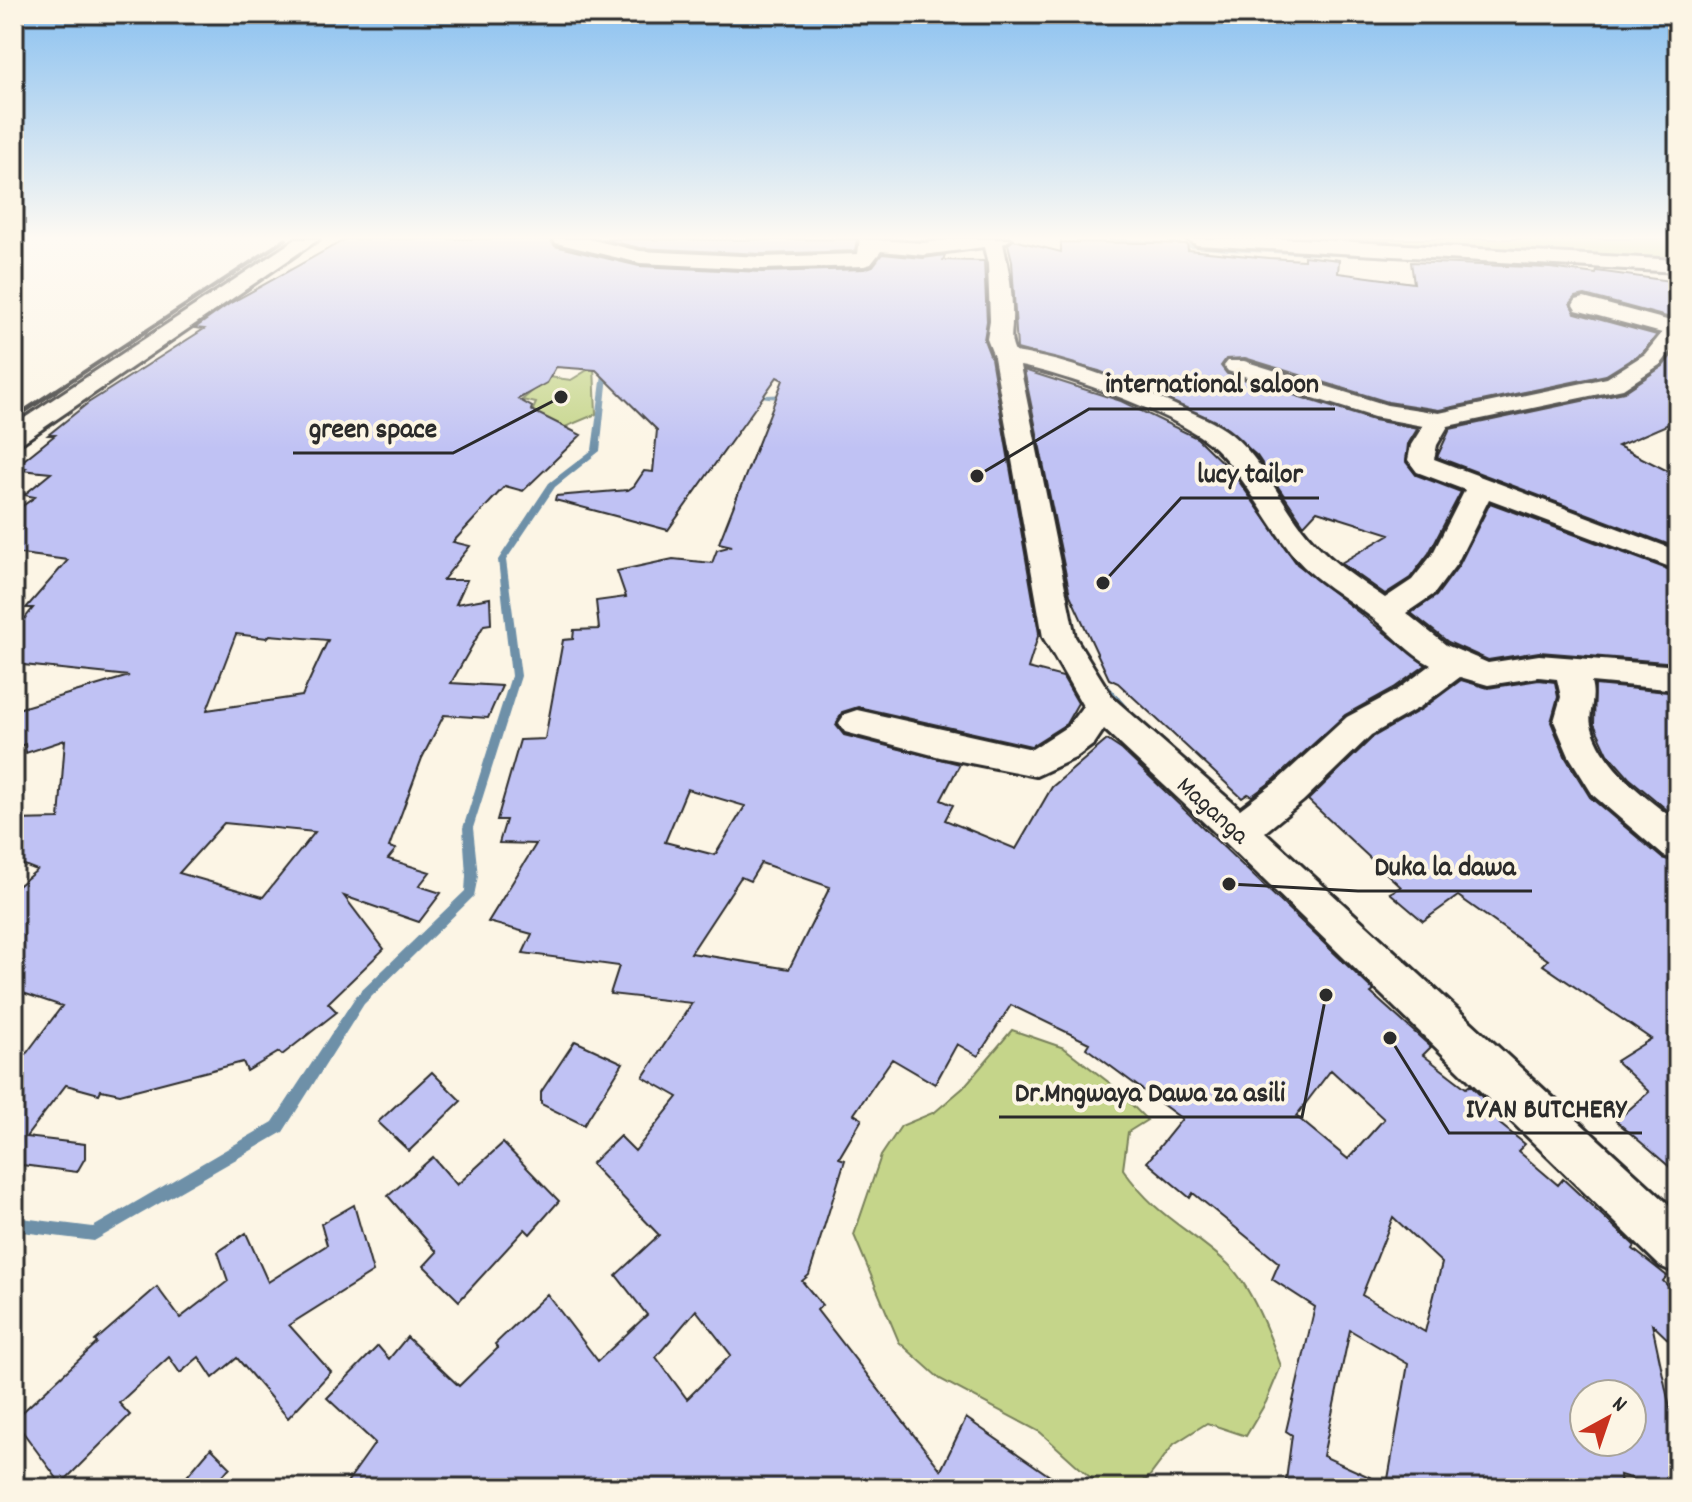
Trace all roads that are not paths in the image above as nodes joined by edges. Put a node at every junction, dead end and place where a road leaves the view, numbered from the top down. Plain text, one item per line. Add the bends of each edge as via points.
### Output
1 (205, 309) edge
2 (1000, 309) edge
3 (1599, 309) edge
4 (1677, 330) edge
5 (1006, 357) junction
6 (1236, 366) dead end
7 (1439, 421) junction
8 (14, 437) edge
9 (1481, 487) junction
10 (1678, 561) edge
11 (1385, 612) junction
12 (1455, 664) junction
13 (1571, 668) junction
14 (1678, 678) edge
15 (1101, 707) junction
16 (857, 723) dead end
17 (1239, 831) junction
18 (1678, 845) edge
19 (1678, 1248) edge

1 - 8 street
2 - 5 street, Maganga via 998,339
3 - 4 street
4 - 7 street via 1653,359 1614,384
5 - 11 street via 1068,370 1120,389 1222,440 1302,547 1344,585
5 - 15 street, Maganga via 1059,637
6 - 7 street via 1383,412
7 - 9 street via 1424,445 1422,463
9 - 10 street
9 - 11 street via 1446,557 1423,587
11 - 12 street
12 - 13 street via 1488,674 1539,666
12 - 17 street via 1359,726
13 - 14 street
13 - 18 street via 1578,697 1572,721 1582,747 1606,785
15 - 16 street via 1081,735 1036,763
15 - 17 street, Maganga
17 - 19 street, Maganga

